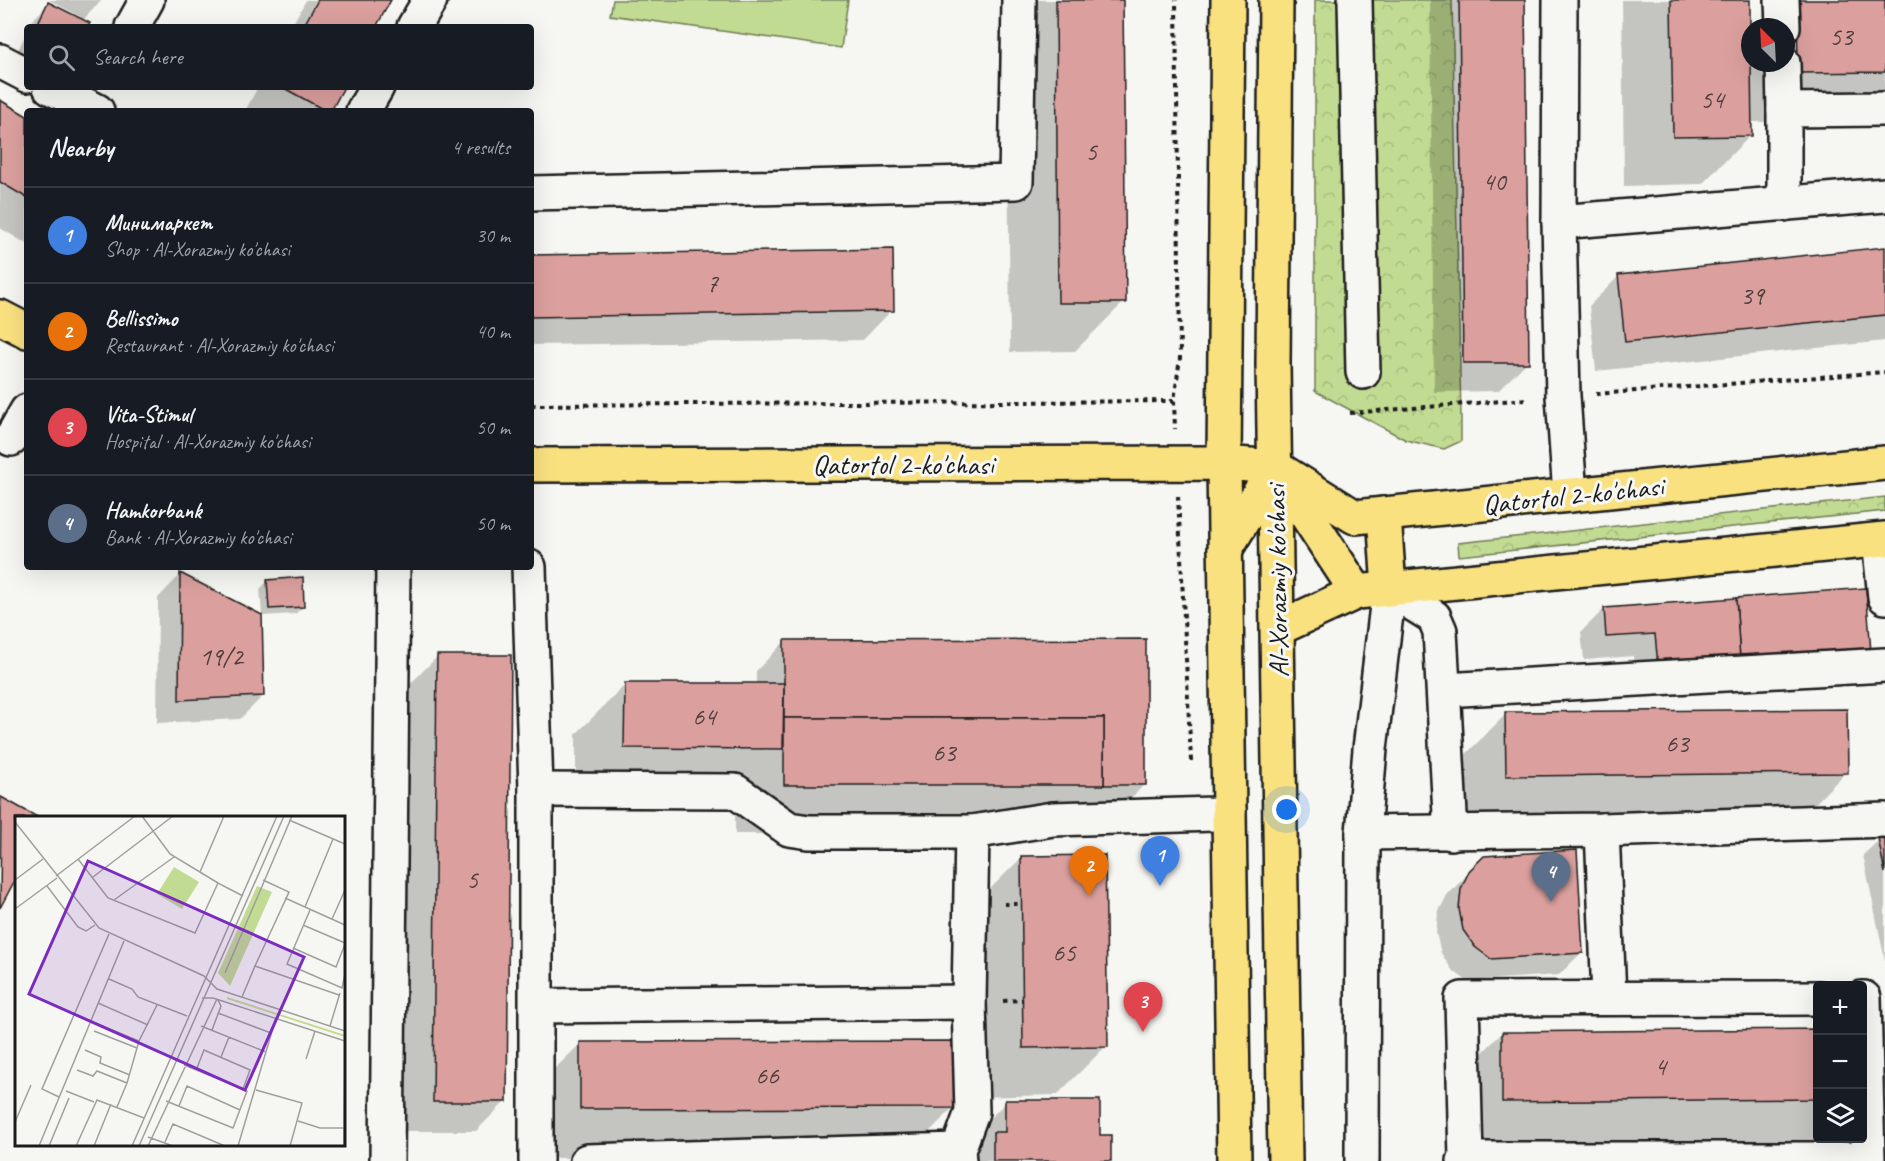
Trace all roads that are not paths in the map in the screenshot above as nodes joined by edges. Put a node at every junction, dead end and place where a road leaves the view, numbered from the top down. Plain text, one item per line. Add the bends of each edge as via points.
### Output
1 (147, 0) edge
2 (430, 0) edge
3 (1019, 0) edge
4 (1228, 0) edge
5 (1276, 0) edge
6 (1355, 0) edge
7 (1560, 0) edge
8 (1782, 0) edge
9 (1783, 18) edge
10 (134, 24) edge
11 (416, 24) edge
12 (0, 61) edge
13 (1783, 72) edge
14 (24, 73) edge
15 (59, 90) edge
16 (375, 90) edge
17 (95, 102) edge
18 (365, 108) edge
19 (1885, 109) edge
20 (1784, 110) junction
21 (534, 193) edge
22 (1885, 195) edge
23 (1784, 204) junction
24 (1559, 222) junction
25 (0, 316) edge
26 (24, 329) edge
27 (1363, 372) dead end
28 (24, 417) edge
29 (13, 440) edge
30 (1224, 463) junction
31 (1885, 463) edge
32 (534, 465) edge
33 (1275, 466) junction
34 (1570, 495) junction
35 (1384, 513) junction
36 (1882, 539) edge
37 (1225, 550) junction
38 (393, 570) edge
39 (529, 570) edge
40 (1389, 589) junction
41 (1357, 592) junction
42 (1885, 597) edge
43 (1279, 628) junction
44 (1885, 665) edge
45 (1444, 690) junction
46 (536, 790) junction
47 (1229, 811) junction
48 (1885, 820) edge
49 (1602, 830) junction
50 (972, 832) junction
51 (1363, 833) junction
52 (1451, 833) junction
53 (1609, 997) junction
54 (1813, 998) edge
55 (969, 1002) junction
56 (537, 1006) junction
57 (1867, 1035) edge
58 (958, 1156) edge
59 (1465, 1160) edge
60 (1876, 1160) edge
61 (387, 1161) edge
62 (536, 1161) edge
63 (587, 1161) edge
64 (1234, 1161) edge
65 (1285, 1161) edge
66 (1362, 1161) edge

1 - 10 street
2 - 11 street
3 - 21 street via 1016,182
4 - 30 main road, Al-Xorazmiy ko'chasi
5 - 33 main road, Al-Xorazmiy ko'chasi
6 - 27 street
7 - 24 street
8 - 9 street
12 - 14 street
13 - 20 street
15 - 17 street
16 - 18 street
19 - 20 street
20 - 23 street
22 - 23 street
23 - 24 street
24 - 34 street via 1563,396
25 - 26 main road
28 - 29 street
30 - 32 main road, Qatortol 2-ko'chasi
30 - 33 main road, Qatortol 2-ko'chasi
30 - 37 main road, Al-Xorazmiy ko'chasi
31 - 34 main road, Qatortol 2-ko'chasi
33 - 35 main road, Qatortol 2-ko'chasi via 1355,517
33 - 37 main road
33 - 41 main road
33 - 43 main road, Al-Xorazmiy ko'chasi
34 - 35 main road, Qatortol 2-ko'chasi
35 - 40 main road
36 - 40 main road
36 - 42 street
37 - 47 main road, Al-Xorazmiy ko'chasi
38 - 61 street
39 - 46 street
40 - 41 main road
40 - 45 street via 1434,617 1440,631
40 - 51 street
41 - 43 main road
43 - 65 main road, Al-Xorazmiy ko'chasi
44 - 45 street
45 - 52 street
46 - 50 street via 735,791 789,829
46 - 56 street
47 - 50 street via 1053,819
47 - 64 main road, Al-Xorazmiy ko'chasi
48 - 49 street
49 - 52 street
49 - 53 street
50 - 55 street
51 - 52 street
51 - 66 street
53 - 54 street
53 - 59 street via 1462,999
55 - 56 street
55 - 58 street via 972,1112
56 - 62 street
57 - 60 street
58 - 63 street
59 - 60 street

